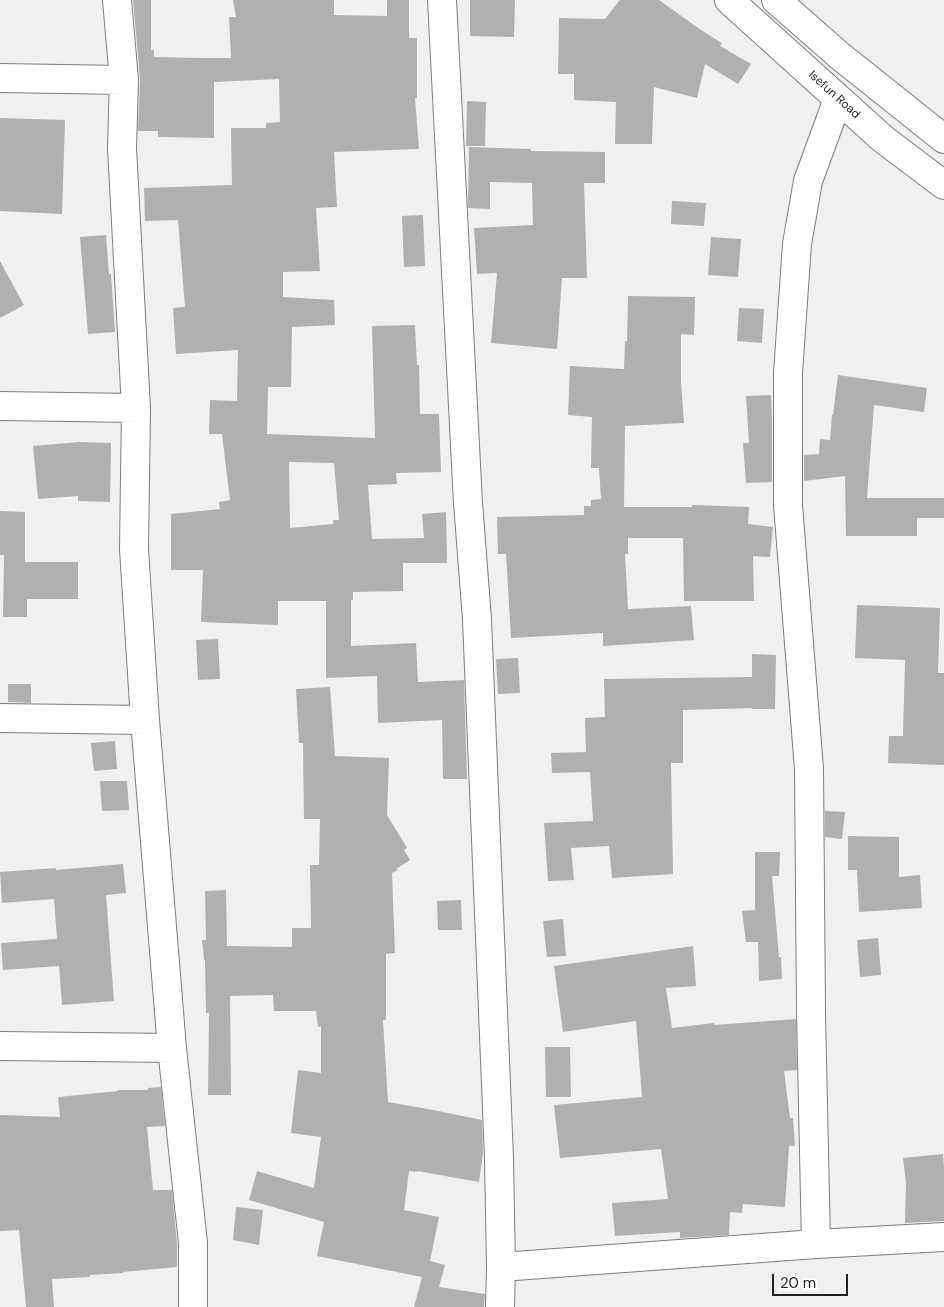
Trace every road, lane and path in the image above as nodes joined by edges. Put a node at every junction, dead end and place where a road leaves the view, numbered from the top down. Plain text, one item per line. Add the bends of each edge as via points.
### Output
1 (117, 0) edge
2 (442, 0) edge
3 (729, 0) edge
4 (776, 0) edge
5 (0, 78) edge
6 (124, 80) junction
7 (838, 99) junction
8 (944, 139) edge
9 (944, 184) edge
10 (0, 406) edge
11 (136, 408) junction
12 (0, 718) edge
13 (145, 720) junction
14 (0, 1046) edge
15 (172, 1048) junction
16 (944, 1237) edge
17 (816, 1244) junction
18 (501, 1267) junction
19 (193, 1307) edge
20 (500, 1307) edge

1 - 6 street
2 - 18 street via 477,619
3 - 7 street, Isefun Road
4 - 8 street
5 - 6 street
6 - 11 street via 122,148
7 - 9 street, Isefun Road via 883,139
7 - 17 street via 806,190 797,244 788,373 788,505 809,769
10 - 11 street
11 - 13 street via 134,549
12 - 13 street
13 - 15 street
14 - 15 street
15 - 19 street via 193,1243
16 - 17 street
17 - 18 street
18 - 20 street

